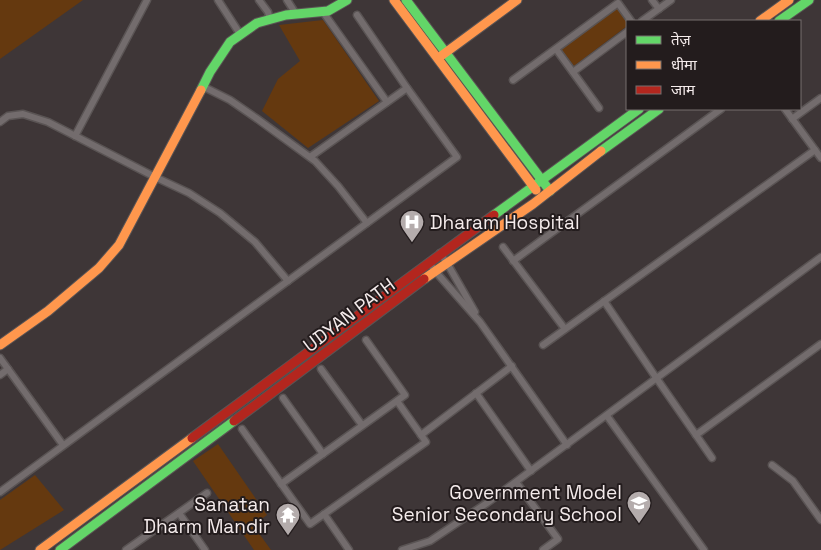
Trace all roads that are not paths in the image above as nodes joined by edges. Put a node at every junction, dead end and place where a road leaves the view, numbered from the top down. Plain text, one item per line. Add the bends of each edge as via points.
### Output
1 (147, 0) edge
2 (218, 0) edge
3 (259, 0) edge
4 (287, 0) edge
5 (345, 0) edge
6 (394, 0) edge
7 (406, 0) edge
8 (517, 0) edge
9 (652, 0) edge
10 (671, 0) edge
11 (789, 0) edge
12 (809, 0) edge
13 (659, 9) junction
14 (323, 12) junction
15 (296, 14) junction
16 (357, 15) dead end
17 (270, 20) junction
18 (630, 20) edge
19 (643, 20) edge
20 (761, 20) edge
21 (780, 20) edge
22 (626, 33) edge
23 (240, 34) junction
24 (556, 49) junction
25 (441, 55) junction
26 (573, 72) junction
27 (513, 80) dead end
28 (202, 86) junction
29 (407, 88) junction
30 (821, 98) edge
31 (387, 102) junction
32 (598, 108) dead end
33 (639, 110) edge
34 (658, 110) edge
35 (720, 110) edge
36 (786, 110) edge
37 (792, 119) junction
38 (0, 122) edge
39 (76, 136) junction
40 (815, 150) junction
41 (310, 157) junction
42 (821, 158) edge
43 (528, 162) junction
44 (519, 167) junction
45 (552, 172) junction
46 (155, 177) junction
47 (541, 180) junction
48 (533, 186) junction
49 (550, 191) junction
50 (520, 195) junction
51 (541, 197) junction
52 (367, 223) junction
53 (503, 247) dead end
54 (440, 253) junction
55 (821, 257) edge
56 (514, 261) junction
57 (428, 262) junction
58 (447, 262) junction
59 (435, 272) junction
60 (288, 281) junction
61 (604, 302) junction
62 (480, 322) junction
63 (564, 329) junction
64 (366, 340) dead end
65 (821, 344) edge
66 (0, 345) edge
67 (542, 345) dead end
68 (0, 358) edge
69 (512, 366) junction
70 (8, 369) junction
71 (321, 369) dead end
72 (0, 374) edge
73 (656, 379) junction
74 (476, 393) junction
75 (283, 398) dead end
76 (396, 401) junction
77 (607, 416) junction
78 (362, 425) junction
79 (242, 429) dead end
80 (421, 435) junction
81 (696, 435) junction
82 (568, 444) junction
83 (63, 446) junction
84 (323, 454) junction
85 (712, 458) dead end
86 (772, 465) dead end
87 (530, 471) junction
88 (516, 482) junction
89 (281, 484) junction
90 (0, 492) edge
91 (207, 493) dead end
92 (818, 510) edge
93 (179, 513) junction
94 (324, 514) junction
95 (821, 520) edge
96 (202, 549) edge
97 (407, 549) edge
98 (40, 550) edge
99 (60, 550) edge
100 (126, 550) edge
101 (349, 550) edge
102 (543, 550) edge
103 (704, 550) edge

1 - 39 street
2 - 23 street
3 - 17 street
4 - 15 street
5 - 14 main road
6 - 25 main road
7 - 25 main road
8 - 25 main road
9 - 13 street
10 - 13 street
11 - 20 main road
12 - 21 main road
13 - 19 street
14 - 15 main road
14 - 31 street
15 - 17 main road
16 - 29 street
17 - 23 main road
18 - 24 street via 618,3
22 - 26 street
23 - 28 main road via 230,42
24 - 26 street
24 - 27 street
25 - 43 main road
25 - 44 main road
26 - 32 street
28 - 41 street via 250,113
28 - 46 main road
29 - 31 street
29 - 52 street via 457,157
30 - 37 street
31 - 41 street
33 - 45 main road, UDYAN PATH
34 - 49 main road, UDYAN PATH
35 - 56 street
36 - 37 street
37 - 40 street
38 - 39 street via 8,116 23,114
39 - 46 street
40 - 42 street
40 - 61 street
41 - 52 street
43 - 45 main road via 538,170
43 - 47 main road
44 - 48 main road
44 - 50 main road via 522,174
45 - 47 main road, UDYAN PATH
46 - 60 street via 220,213 255,242
46 - 66 main road via 120,245 99,268 48,311
47 - 48 main road, UDYAN PATH
47 - 49 main road
48 - 50 main road, UDYAN PATH
48 - 51 main road
49 - 51 main road, UDYAN PATH
50 - 54 main road, UDYAN PATH
51 - 58 main road, UDYAN PATH
52 - 60 street
53 - 56 street
54 - 57 main road, UDYAN PATH
54 - 58 street
55 - 73 street
56 - 63 street
57 - 59 street
57 - 98 main road, UDYAN PATH
58 - 59 main road, UDYAN PATH
58 - 62 street
59 - 62 street
59 - 99 main road, UDYAN PATH
60 - 83 street
61 - 63 street
61 - 73 street
62 - 69 street
63 - 67 street
64 - 76 street via 404,395
65 - 81 street
68 - 70 street
69 - 74 street
69 - 82 street
70 - 72 street
70 - 83 street
71 - 78 street
73 - 77 street
73 - 81 street
74 - 80 street
74 - 87 street
75 - 84 street
76 - 78 street
76 - 80 street
77 - 82 street
77 - 103 street
78 - 84 street
79 - 89 street
80 - 94 street via 426,442
81 - 85 street
82 - 87 street
83 - 90 street
84 - 89 street
86 - 92 street via 793,481
87 - 88 street
88 - 97 street via 430,541
88 - 102 street via 558,539
89 - 94 street via 310,524
91 - 93 street
92 - 95 street
93 - 96 street
93 - 100 street
94 - 101 street

